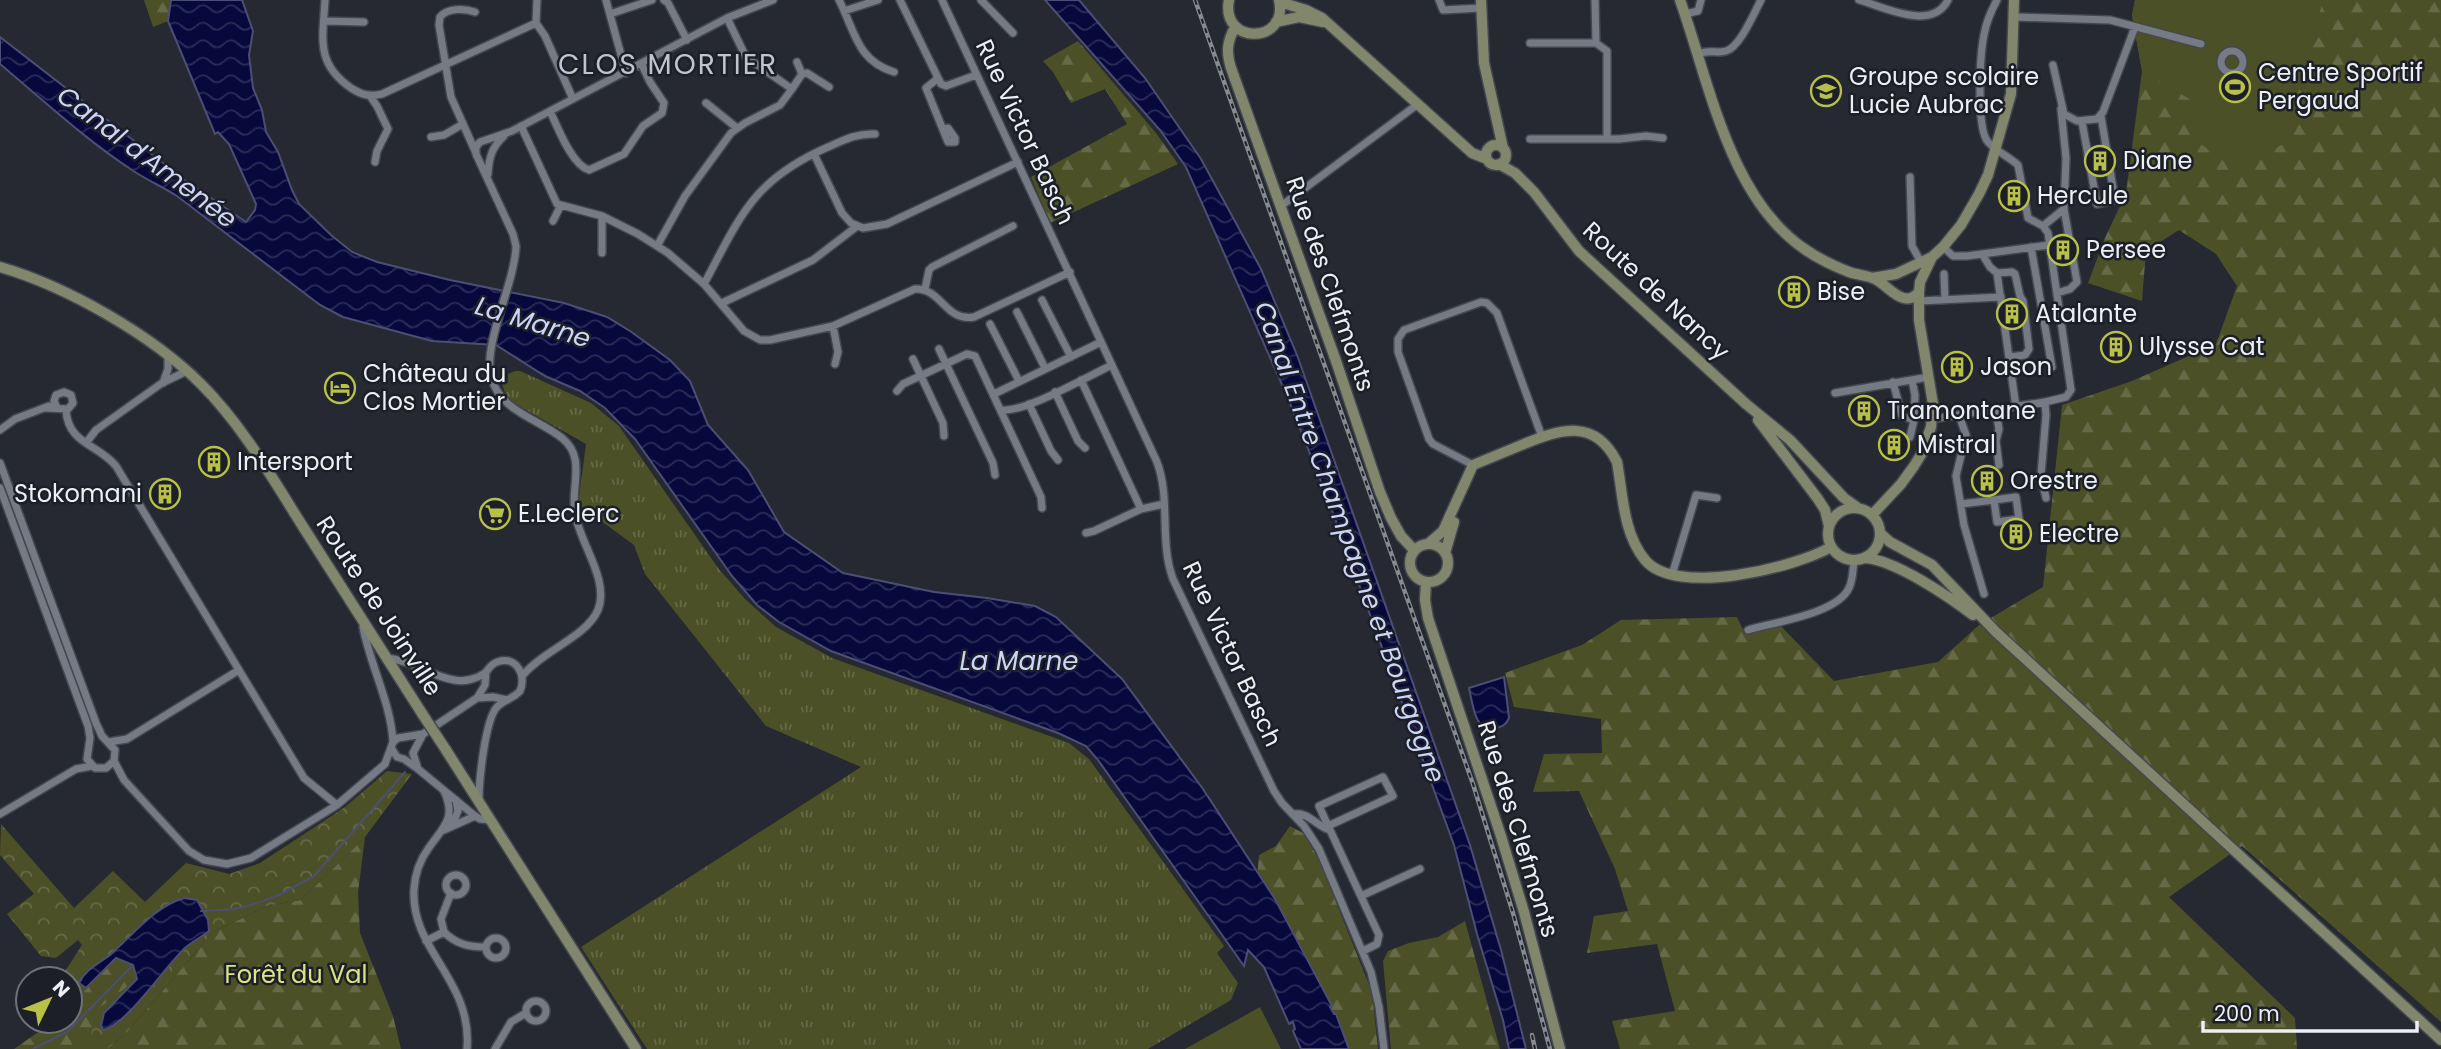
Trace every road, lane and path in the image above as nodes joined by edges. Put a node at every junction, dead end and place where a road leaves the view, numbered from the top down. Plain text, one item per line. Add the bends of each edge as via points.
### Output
1 (325, 0) edge
2 (537, 0) edge
3 (606, 0) edge
4 (652, 0) edge
5 (664, 0) edge
6 (773, 0) edge
7 (839, 0) edge
8 (878, 0) edge
9 (900, 0) edge
10 (942, 0) edge
11 (981, 0) edge
12 (1229, 0) edge
13 (1440, 0) edge
14 (1595, 0) edge
15 (1680, 0) edge
16 (1702, 0) edge
17 (1761, 0) edge
18 (1948, 0) edge
19 (1997, 0) edge
20 (2014, 0) edge
21 (1279, 1) edge
22 (1864, 1) edge
23 (1481, 4) edge
24 (844, 11) junction
25 (475, 12) dead end
26 (610, 14) junction
27 (1685, 14) junction
28 (2014, 17) junction
29 (727, 18) junction
30 (324, 21) junction
31 (364, 22) dead end
32 (1276, 22) junction
33 (536, 23) junction
34 (1329, 24) junction
35 (1235, 27) junction
36 (2135, 27) junction
37 (1013, 33) dead end
38 (687, 40) junction
39 (1530, 43) dead end
40 (1596, 43) junction
41 (2202, 44) dead end
42 (1698, 54) junction
43 (796, 62) dead end
44 (445, 65) junction
45 (642, 65) junction
46 (2053, 65) dead end
47 (894, 72) dead end
48 (626, 73) junction
49 (803, 74) junction
50 (976, 75) junction
51 (937, 79) junction
52 (829, 88) dead end
53 (792, 89) junction
54 (370, 96) junction
55 (573, 100) junction
56 (706, 103) dead end
57 (1418, 104) junction
58 (2061, 109) junction
59 (550, 111) junction
60 (2101, 116) junction
61 (2082, 122) junction
62 (463, 124) junction
63 (521, 126) junction
64 (737, 128) junction
65 (943, 130) dead end
66 (508, 133) junction
67 (874, 134) dead end
68 (431, 137) dead end
69 (1663, 138) dead end
70 (1530, 139) dead end
71 (1607, 139) junction
72 (483, 142) junction
73 (1996, 147) junction
74 (493, 148) junction
75 (814, 153) junction
76 (1496, 154) junction
77 (478, 155) junction
78 (489, 157) junction
79 (375, 162) dead end
80 (1018, 162) junction
81 (1910, 177) dead end
82 (488, 178) junction
83 (561, 206) junction
84 (1280, 206) junction
85 (2064, 209) junction
86 (602, 216) junction
87 (553, 222) dead end
88 (1013, 226) dead end
89 (2043, 226) junction
90 (856, 227) junction
91 (2049, 245) junction
92 (657, 246) junction
93 (1943, 247) junction
94 (2031, 247) junction
95 (602, 253) dead end
96 (1982, 254) junction
97 (1931, 257) junction
98 (1920, 262) junction
99 (2, 267) edge
100 (1070, 272) junction
101 (1900, 272) junction
102 (1997, 273) junction
103 (1944, 274) dead end
104 (1872, 278) junction
105 (704, 284) junction
106 (925, 289) junction
107 (1919, 292) junction
108 (2057, 293) junction
109 (1896, 294) junction
110 (2001, 297) junction
111 (1042, 300) dead end
112 (1945, 300) junction
113 (722, 303) junction
114 (1017, 312) dead end
115 (1919, 320) junction
116 (990, 324) dead end
117 (833, 326) junction
118 (1101, 342) junction
119 (939, 349) dead end
120 (168, 356) junction
121 (1071, 357) junction
122 (2010, 358) junction
123 (913, 359) dead end
124 (835, 364) dead end
125 (947, 364) junction
126 (1112, 365) junction
127 (2052, 367) dead end
128 (1045, 368) junction
129 (187, 371) junction
130 (921, 376) junction
131 (1929, 377) junction
132 (1081, 380) junction
133 (1912, 380) junction
134 (1019, 381) junction
135 (1894, 382) junction
136 (162, 383) junction
137 (897, 391) dead end
138 (1055, 392) junction
139 (1835, 393) dead end
140 (994, 394) junction
141 (2045, 402) junction
142 (1030, 404) junction
143 (1745, 404) junction
144 (2016, 407) junction
145 (1001, 410) junction
146 (1996, 410) junction
147 (1959, 415) junction
148 (15, 419) junction
149 (1932, 419) junction
150 (1914, 420) junction
151 (0, 421) edge
152 (0, 430) edge
153 (944, 436) dead end
154 (1542, 437) junction
155 (1910, 437) dead end
156 (86, 443) junction
157 (1085, 448) dead end
158 (1058, 460) dead end
159 (0, 463) edge
160 (1473, 465) junction
161 (1999, 465) dead end
162 (995, 475) dead end
163 (0, 488) edge
164 (1462, 493) junction
165 (1717, 498) dead end
166 (2046, 498) dead end
167 (1994, 500) junction
168 (1164, 504) junction
169 (1961, 504) junction
170 (1042, 508) dead end
171 (1858, 508) junction
172 (1141, 509) junction
173 (1872, 515) junction
174 (1829, 526) junction
175 (1086, 533) dead end
176 (1880, 533) junction
177 (1429, 544) junction
178 (1831, 547) junction
179 (1414, 550) junction
180 (1445, 553) junction
181 (1859, 559) junction
182 (1672, 575) junction
183 (1426, 582) junction
184 (1984, 594) dead end
185 (362, 619) junction
186 (1748, 630) dead end
187 (1996, 632) junction
188 (387, 658) junction
189 (534, 662) junction
190 (516, 665) junction
191 (239, 670) junction
192 (486, 672) junction
193 (523, 676) junction
194 (485, 685) junction
195 (493, 697) junction
196 (477, 698) junction
197 (508, 700) junction
198 (423, 734) junction
199 (407, 738) junction
200 (127, 739) junction
201 (107, 741) junction
202 (90, 745) junction
203 (392, 745) junction
204 (413, 750) junction
205 (86, 755) junction
206 (115, 757) junction
207 (402, 759) junction
208 (385, 764) junction
209 (92, 766) junction
210 (106, 768) junction
211 (76, 769) junction
212 (418, 769) junction
213 (124, 780) junction
214 (444, 792) junction
215 (456, 799) junction
216 (480, 803) junction
217 (337, 805) junction
218 (0, 814) edge
219 (1294, 814) junction
220 (475, 816) junction
221 (490, 820) junction
222 (452, 826) junction
223 (1329, 828) junction
224 (444, 830) junction
225 (1420, 869) dead end
226 (451, 893) dead end
227 (1361, 896) junction
228 (444, 932) junction
229 (426, 941) junction
230 (486, 947) dead end
231 (1363, 951) junction
232 (526, 1013) dead end
233 (2441, 1040) edge
234 (467, 1049) edge
235 (495, 1049) edge
236 (636, 1049) edge
237 (1384, 1049) edge
238 (1560, 1049) edge

1 - 30 street
2 - 33 street
3 - 26 street
4 - 26 street
5 - 38 street
6 - 29 street
7 - 24 street
8 - 24 street
9 - 51 street
10 - 50 street, Rue Victor Basch
11 - 37 street
12 - 35 main road via 1228,16
13 - 23 street via 1443,10
14 - 40 street
15 - 27 main road
16 - 27 street via 1698,11
17 - 42 street via 1740,39 1727,51
18 - 22 street via 1941,10 1921,17
19 - 73 street via 1983,36 1980,75 1983,131
20 - 28 main road
21 - 32 main road
21 - 34 main road, Route de Nancy via 1307,10
23 - 76 main road via 1484,63 1499,125
24 - 47 street via 860,50 881,68
25 - 44 street via 465,9 440,17
26 - 48 street
27 - 42 main road
28 - 36 street via 2110,20
28 - 73 main road via 2011,94
29 - 38 street
29 - 53 street via 746,57
30 - 31 street
30 - 54 street via 323,50 328,65 345,83
32 - 34 main road via 1299,18
32 - 35 main road via 1260,34
33 - 44 street
33 - 55 street
34 - 57 main road, Route de Nancy
35 - 84 main road, Rue des Clefmonts via 1227,55
36 - 41 street
36 - 60 street
38 - 45 street
39 - 40 street
40 - 71 street via 1607,51
42 - 104 main road via 1732,150 1766,212 1814,255
43 - 49 street
44 - 54 street
44 - 62 street via 451,97
45 - 48 street
45 - 59 street via 664,103 662,113 643,126 624,154 589,170 581,168
46 - 58 street
48 - 55 street
49 - 52 street
49 - 53 street
50 - 51 street via 946,86
50 - 80 street, Rue Victor Basch
51 - 65 street via 926,88
53 - 64 street via 780,106
54 - 79 street via 388,129
55 - 59 street
56 - 64 street
57 - 76 main road, Route de Nancy via 1465,147
57 - 84 street
58 - 61 street via 2070,119
58 - 85 street via 2066,158
59 - 63 street
60 - 61 street
60 - 61 street via 2115,200 2097,204
62 - 68 street
62 - 72 street
62 - 77 street
63 - 66 street
63 - 83 street via 554,201
64 - 92 street via 690,189
66 - 72 street
66 - 74 street
67 - 75 street via 860,133
69 - 71 street
70 - 71 street
72 - 74 street
72 - 77 street via 476,147
73 - 89 street via 2018,165 2028,218
73 - 93 main road via 1979,194
74 - 78 street
75 - 90 street via 842,213
75 - 105 street via 759,192
76 - 143 main road, Route de Nancy via 1534,192 1578,251
77 - 78 street
77 - 82 street
78 - 82 street
80 - 90 street via 887,224
80 - 100 street, Rue Victor Basch
81 - 98 street via 1912,246
82 - 189 street via 516,252 490,372 494,386 511,406 561,437 572,450 577,469 575,513 600,590 598,609 588,625
83 - 86 street
83 - 87 street
84 - 179 main road, Rue des Clefmonts via 1380,492 1391,519
85 - 89 street
85 - 108 street via 2077,282
86 - 92 street
86 - 95 street
88 - 106 street via 932,267
89 - 91 street
90 - 113 street via 813,260
91 - 94 street
91 - 108 street
92 - 105 street
93 - 96 street via 1954,256
93 - 97 main road
94 - 96 street
94 - 127 street
96 - 102 street
97 - 98 main road
97 - 107 main road
98 - 101 main road
99 - 120 main road, Route de Joinville via 90,306
100 - 106 street via 968,318 953,314
100 - 118 street, Rue Victor Basch
101 - 104 main road
101 - 107 main road via 1913,272
101 - 109 main road via 1893,279
102 - 110 street
102 - 122 street via 2015,274 2023,301 2029,349 2025,355
103 - 112 street
104 - 109 main road
105 - 113 street
106 - 117 street via 909,290
107 - 109 main road via 1911,299
107 - 112 street
107 - 115 main road
108 - 141 street via 2071,390 2066,397
109 - 115 main road
110 - 112 street
110 - 122 street
111 - 121 street
113 - 117 street via 744,331 760,340
114 - 128 street
115 - 131 main road
116 - 134 street
117 - 124 street via 839,354
118 - 121 street
118 - 126 street, Rue Victor Basch
119 - 125 street
120 - 129 main road, Route de Joinville
120 - 136 street via 169,369
121 - 128 street
122 - 144 street
123 - 130 street
125 - 130 street
125 - 140 street via 975,356
125 - 162 street
126 - 132 street
126 - 168 street, Rue Victor Basch via 1157,462
128 - 134 street
129 - 136 street
129 - 185 main road, Route de Joinville via 250,444
130 - 137 street
130 - 153 street via 943,423
131 - 133 street
131 - 149 main road
132 - 138 street
132 - 172 street
133 - 135 street
133 - 150 street
134 - 140 street
135 - 139 street
135 - 150 street via 1902,416
136 - 156 street via 96,429
138 - 142 street
138 - 157 street
140 - 145 street
141 - 144 street
141 - 166 street via 2041,475
142 - 145 street
142 - 158 street
143 - 171 main road, Route de Nancy via 1790,440
143 - 174 main road, Route de Nancy via 1818,499
144 - 146 street
145 - 170 street
146 - 147 street
146 - 161 street
147 - 149 street
147 - 169 street via 1966,435 1956,476
148 - 151 street
148 - 152 street
148 - 156 street via 59,407 72,432
149 - 173 main road via 1914,466
150 - 155 street
154 - 160 main road
154 - 160 street via 1497,313 1488,303 1404,330 1398,352 1429,439
154 - 182 main road via 1581,430 1606,445 1618,462 1626,520 1635,546 1647,563
156 - 191 street via 116,466
159 - 201 street via 99,731
160 - 164 main road
163 - 202 street via 88,726
164 - 177 main road via 1443,531
164 - 180 main road
165 - 182 street via 1696,495
167 - 167 street via 1997,522 2019,519 2016,497
167 - 169 street
168 - 172 street
168 - 219 street, Rue Victor Basch via 1173,579 1274,791
169 - 184 street
171 - 173 main road
171 - 174 main road via 1840,511
172 - 175 street
173 - 176 main road
174 - 178 main road
176 - 181 main road via 1876,548
176 - 187 main road via 1932,565
177 - 179 main road
177 - 180 main road
178 - 181 main road via 1840,557
178 - 182 main road via 1792,564 1760,570 1706,577
179 - 183 main road via 1410,569
180 - 183 main road via 1446,573 1437,581
181 - 186 street via 1849,589 1839,601
181 - 187 main road via 1879,561 1930,585
183 - 238 main road, Rue des Clefmonts via 1428,618 1500,833
185 - 188 main road, Route de Joinville
185 - 203 street
187 - 233 main road
188 - 192 street via 452,680 469,680
188 - 216 main road, Route de Joinville, bridge
189 - 190 street
189 - 193 street
190 - 192 street via 500,661
190 - 193 street
191 - 200 street
191 - 217 street via 304,778
192 - 194 street
193 - 197 street via 520,691
194 - 195 street
194 - 196 street
195 - 196 street
195 - 197 street
196 - 198 street
197 - 216 street via 497,708 492,720 481,765
198 - 199 street
198 - 204 street
199 - 203 street
199 - 204 street
200 - 201 street
200 - 206 street
201 - 202 street
201 - 206 street
202 - 205 street
203 - 207 street via 394,755
203 - 208 street
204 - 207 street
204 - 212 street
205 - 209 street
205 - 211 street
206 - 210 street
206 - 213 street
207 - 208 street
207 - 212 street
208 - 217 street
209 - 210 street
209 - 211 street
210 - 213 street
211 - 218 street
212 - 214 street
213 - 217 street via 189,850 220,864 251,858
214 - 215 street
214 - 224 street via 449,811
215 - 220 street
215 - 222 street via 458,811
216 - 221 main road, Route de Joinville
219 - 223 street via 1306,815
219 - 231 street, Rue Victor Basch via 1319,849
220 - 221 street
220 - 222 street
221 - 236 main road, Route de Joinville
222 - 224 street
223 - 223 street via 1392,796 1382,777 1319,806
223 - 227 street
224 - 229 street via 422,859 414,884 415,911
225 - 227 street
226 - 228 street via 441,919
227 - 231 street via 1379,934 1377,944
228 - 229 street
228 - 230 street via 456,942
229 - 234 street via 461,1001
231 - 237 street, Rue Victor Basch via 1377,993
232 - 235 street via 511,1022

